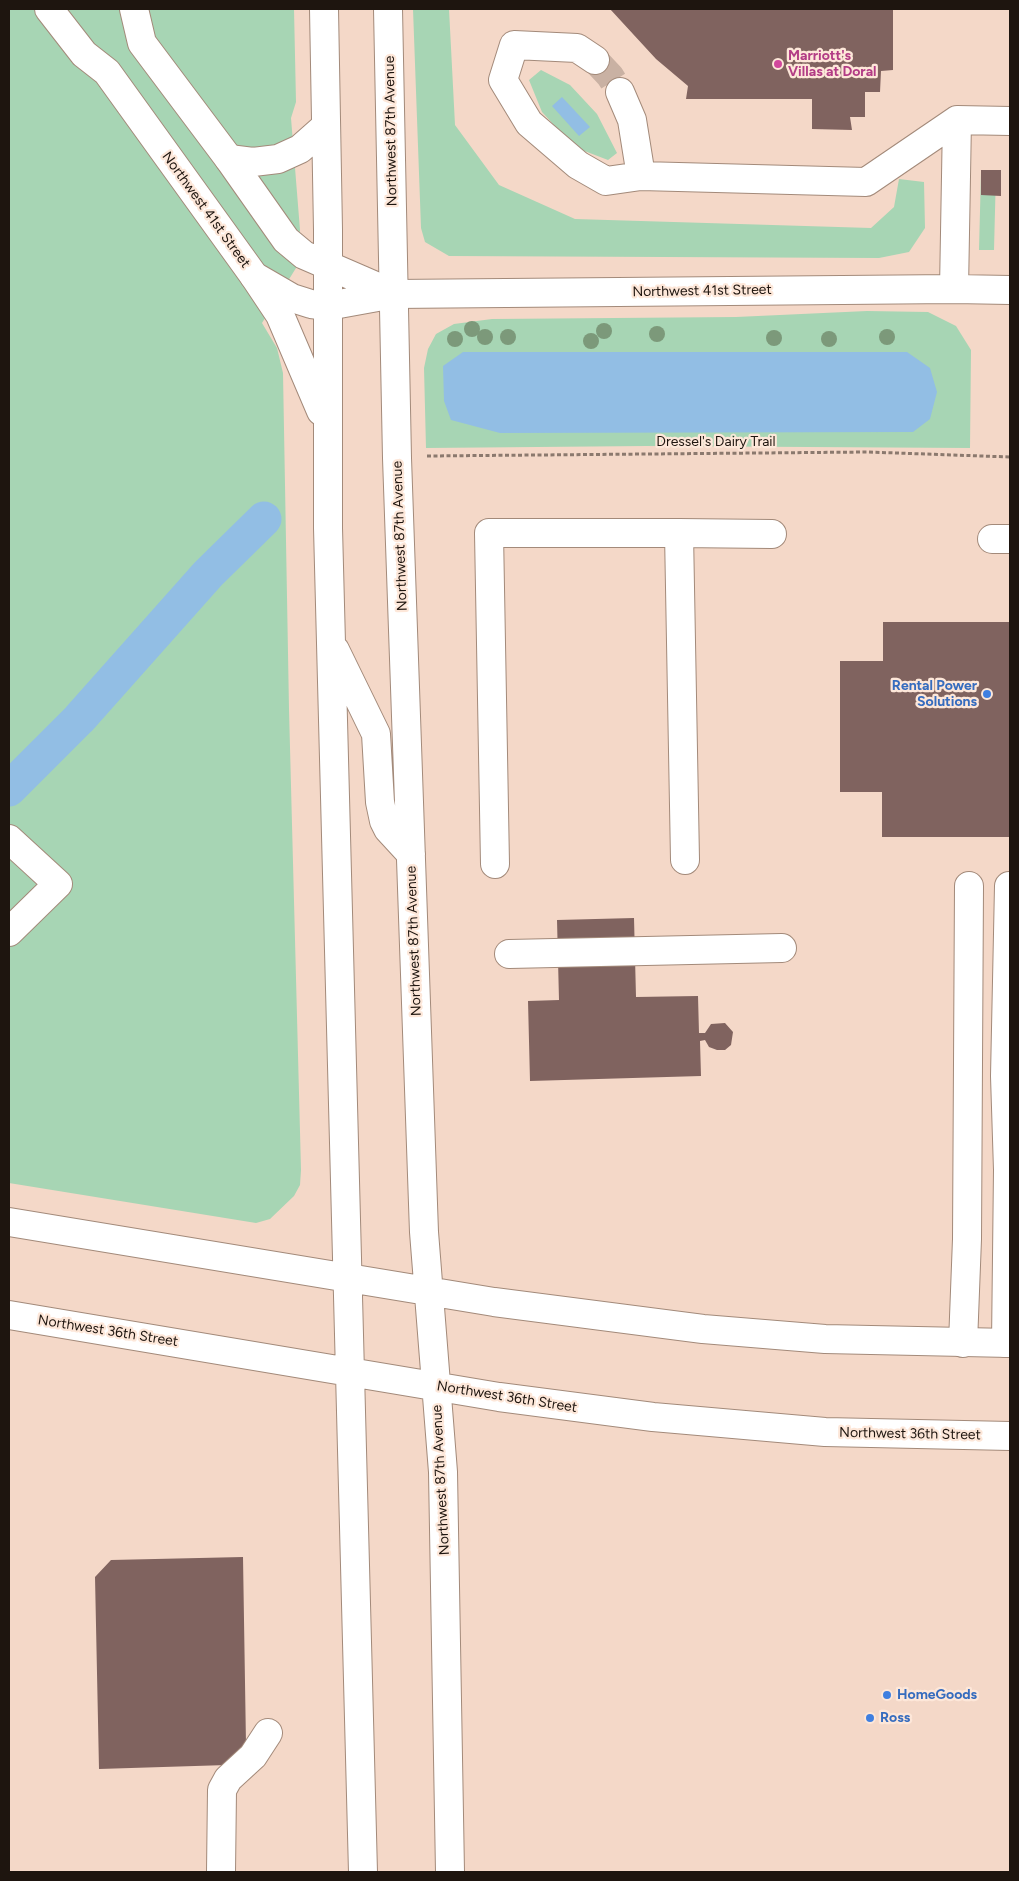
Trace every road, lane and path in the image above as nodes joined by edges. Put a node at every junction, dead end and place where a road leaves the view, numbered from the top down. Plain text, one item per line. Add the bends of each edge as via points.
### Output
1 (50, 9) edge
2 (134, 9) edge
3 (324, 9) edge
4 (388, 9) edge
5 (595, 60) tunnel mouth
6 (620, 92) tunnel mouth
7 (957, 120) junction
8 (1010, 121) edge
9 (326, 126) junction
10 (229, 159) junction
11 (642, 176) junction
12 (328, 266) junction
13 (254, 276) junction
14 (954, 288) junction
15 (1010, 290) edge
16 (394, 294) junction
17 (328, 306) junction
18 (327, 424) junction
19 (422, 457) dead end
20 (1010, 457) edge
21 (679, 533) junction
22 (772, 534) dead end
23 (331, 642) junction
24 (11, 841) edge
25 (411, 854) junction
26 (686, 860) dead end
27 (495, 864) dead end
28 (969, 886) dead end
29 (1009, 886) dead end
30 (9, 932) edge
31 (782, 948) dead end
32 (509, 954) dead end
33 (9, 1222) edge
34 (347, 1279) junction
35 (429, 1291) junction
36 (9, 1315) edge
37 (963, 1343) junction
38 (1008, 1344) edge
39 (350, 1372) junction
40 (436, 1386) junction
41 (1010, 1436) edge
42 (268, 1733) dead end
43 (222, 1872) edge
44 (363, 1872) edge
45 (450, 1872) edge

1 - 13 main road, Northwest 41st Street via 84,54 108,72
2 - 10 main road, Northwest 41st Street via 142,43
3 - 9 main road
4 - 16 main road, Northwest 87th Avenue
5 - 11 main road via 577,48 514,45 503,80 529,123 578,165 606,181
6 - 11 main road via 632,120
7 - 8 main road
7 - 11 main road via 866,182
7 - 14 main road
9 - 10 main road via 300,149 278,159 253,162
9 - 12 main road
10 - 12 main road, Northwest 41st Street via 286,240 304,255
12 - 16 main road, Northwest 41st Street
12 - 17 main road
13 - 17 main road, Northwest 41st Street via 292,298
13 - 18 main road via 280,315
14 - 15 main road, Northwest 41st Street
14 - 16 main road, Northwest 41st Street
16 - 17 main road, Northwest 41st Street
16 - 25 main road, Northwest 87th Avenue
17 - 18 main road
18 - 23 main road
19 - 20 path, Dressel's Dairy Trail via 868,452
21 - 22 main road
21 - 26 main road
21 - 27 main road via 489,534
23 - 25 main road via 376,734 384,821
23 - 34 main road
24 - 30 main road via 58,884
25 - 35 main road, Northwest 87th Avenue via 424,1232
28 - 37 main road via 967,1239
29 - 38 main road via 1005,1076
31 - 32 main road
33 - 34 main road
34 - 35 main road
34 - 39 main road
35 - 37 main road via 702,1329 825,1339
35 - 40 main road, Northwest 87th Avenue
36 - 39 main road, Northwest 36th Street
37 - 38 main road
39 - 40 main road, Northwest 36th Street
39 - 44 main road
40 - 41 main road, Northwest 36th Street via 507,1398 737,1425 825,1432
40 - 45 main road, Northwest 87th Avenue via 443,1472
42 - 43 main road via 253,1756 228,1779 222,1790

